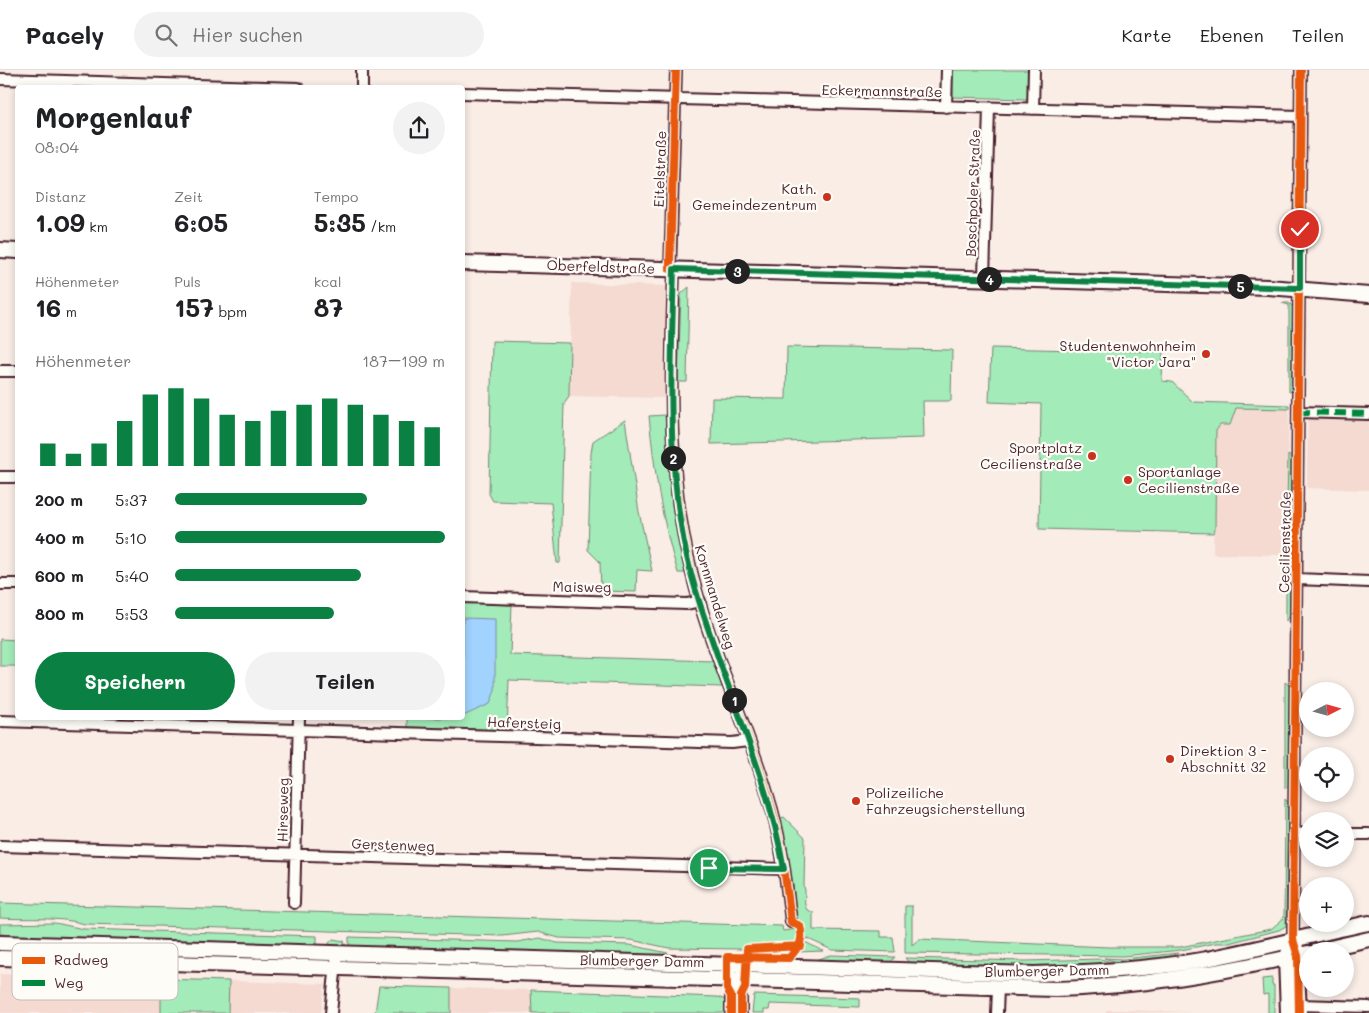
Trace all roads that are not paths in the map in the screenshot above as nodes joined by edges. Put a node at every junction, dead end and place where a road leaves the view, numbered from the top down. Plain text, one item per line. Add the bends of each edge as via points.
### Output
1 (362, 70) edge
2 (676, 70) edge
3 (947, 70) edge
4 (1034, 70) edge
5 (1301, 70) edge
6 (0, 79) edge
7 (199, 85) edge
8 (362, 85) edge
9 (465, 93) edge
10 (675, 100) junction
11 (946, 107) junction
12 (989, 108) junction
13 (1033, 110) junction
14 (1300, 116) junction
15 (0, 250) edge
16 (15, 251) edge
17 (465, 263) edge
18 (672, 269) junction
19 (984, 278) junction
20 (1300, 288) junction
21 (1369, 295) edge
22 (0, 371) edge
23 (15, 371) edge
24 (1298, 412) junction
25 (1369, 414) edge
26 (0, 477) edge
27 (15, 477) edge
28 (1297, 579) junction
29 (1369, 582) edge
30 (0, 584) edge
31 (15, 584) edge
32 (465, 598) edge
33 (700, 602) junction
34 (299, 720) edge
35 (0, 721) edge
36 (298, 730) junction
37 (748, 741) junction
38 (1294, 834) junction
39 (1299, 834) edge
40 (1354, 834) edge
41 (1369, 834) edge
42 (0, 846) edge
43 (295, 855) junction
44 (784, 869) junction
45 (294, 903) dead end
46 (791, 922) dead end
47 (1369, 923) edge
48 (1369, 939) edge
49 (1293, 940) junction
50 (1354, 942) edge
51 (178, 948) edge
52 (337, 953) junction
53 (1297, 956) edge
54 (736, 963) junction
55 (178, 964) edge
56 (336, 969) junction
57 (736, 980) junction
58 (998, 988) junction
59 (1369, 1007) edge
60 (1295, 1010) edge
61 (332, 1013) edge
62 (731, 1013) edge
63 (741, 1013) edge
64 (997, 1013) edge

1 - 8 street
2 - 10 street, Eitelstraße
3 - 11 street
4 - 13 street
5 - 14 street, Cecilienstraße
6 - 7 street
9 - 10 street, Eckermannstraße
10 - 11 street, Eckermannstraße
10 - 18 street, Eitelstraße
11 - 12 street, Eckermannstraße
12 - 13 street, Eckermannstraße
12 - 19 street, Boschpoler Straße
13 - 14 street, Eckermannstraße
14 - 20 street, Cecilienstraße
15 - 16 main road
17 - 18 main road, Oberfeldstraße
18 - 19 main road, Oberfeldstraße
18 - 33 street, Kornmandelweg via 672,439 682,528
19 - 20 main road, Oberfeldstraße
20 - 21 main road, Oberfeldstraße
20 - 24 street, Cecilienstraße
22 - 23 street
24 - 25 street
24 - 28 street, Cecilienstraße
26 - 27 street
28 - 29 street
28 - 38 street, Cecilienstraße
30 - 31 street
32 - 33 street, Maisweg
33 - 37 street, Kornmandelweg
34 - 36 street, Hirseweg
35 - 36 street, Hafersteig
36 - 37 street, Hafersteig
36 - 43 street, Hirseweg
37 - 44 street, Kornmandelweg via 770,802
38 - 39 street
38 - 49 street, Cecilienstraße
40 - 41 street
42 - 43 street, Gerstenweg
43 - 44 street, Gerstenweg
43 - 45 street, Hirseweg
44 - 46 street, Kornmandelweg
47 - 49 main road, Blumberger Damm
48 - 50 main road
49 - 53 main road, Cecilienstraße
49 - 54 main road, Blumberger Damm via 1184,963 1100,972 1034,974
51 - 52 main road, Blumberger Damm
52 - 54 main road, Blumberger Damm
52 - 56 street
53 - 58 main road, Blumberger Damm via 1192,978 1119,986
53 - 60 main road, Cecilienstraße
54 - 57 street
55 - 56 main road, Blumberger Damm
56 - 57 main road, Blumberger Damm
56 - 61 street
57 - 58 main road, Blumberger Damm
57 - 62 street
57 - 63 street
58 - 64 street, Blumberger Damm
59 - 60 street

